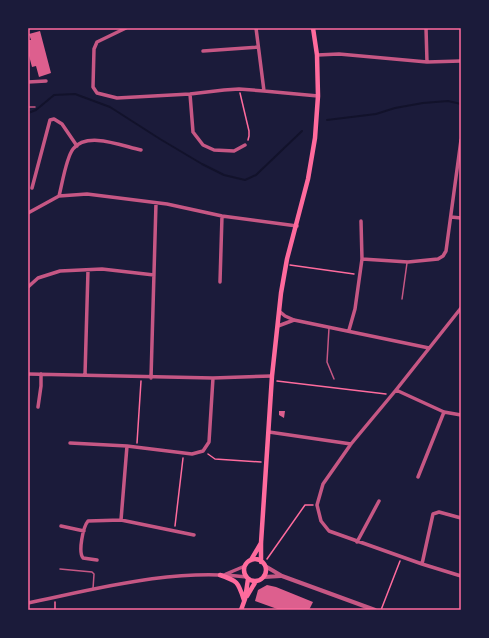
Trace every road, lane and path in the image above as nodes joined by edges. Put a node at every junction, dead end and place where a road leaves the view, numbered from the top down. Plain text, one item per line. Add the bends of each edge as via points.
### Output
1 (126, 28) edge
2 (256, 28) edge
3 (313, 28) edge
4 (426, 28) edge
5 (258, 47) junction
6 (204, 51) dead end
7 (317, 56) junction
8 (461, 61) edge
9 (427, 62) junction
10 (46, 81) dead end
11 (28, 82) edge
12 (239, 90) junction
13 (264, 91) junction
14 (190, 94) junction
15 (318, 96) junction
16 (28, 107) edge
17 (35, 107) dead end
18 (461, 140) edge
19 (245, 145) joint
20 (77, 146) junction
21 (141, 150) dead end
22 (32, 188) dead end
23 (59, 196) junction
24 (156, 203) junction
25 (28, 213) edge
26 (222, 216) junction
27 (451, 217) junction
28 (461, 218) edge
29 (361, 221) dead end
30 (297, 226) junction
31 (362, 259) junction
32 (408, 262) junction
33 (286, 265) junction
34 (88, 270) junction
35 (360, 274) junction
36 (154, 275) junction
37 (220, 282) dead end
38 (28, 287) edge
39 (402, 299) dead end
40 (461, 308) edge
41 (279, 311) junction
42 (294, 320) junction
43 (278, 326) junction
44 (329, 326) junction
45 (349, 330) junction
46 (430, 348) junction
47 (28, 374) edge
48 (41, 374) junction
49 (85, 375) junction
50 (141, 377) junction
51 (152, 378) junction
52 (213, 378) junction
53 (272, 378) junction
54 (334, 379) dead end
55 (396, 390) junction
56 (392, 395) junction
57 (38, 407) dead end
58 (444, 412) junction
59 (461, 415) edge
60 (269, 432) junction
61 (70, 443) dead end
62 (351, 444) junction
63 (127, 446) junction
64 (137, 447) junction
65 (203, 451) junction
66 (184, 453) junction
67 (266, 463) junction
68 (418, 477) dead end
69 (378, 501) dead end
70 (317, 505) junction
71 (461, 518) edge
72 (121, 520) junction
73 (61, 526) dead end
74 (84, 531) junction
75 (174, 532) junction
76 (194, 535) dead end
77 (357, 542) junction
78 (261, 543) junction
79 (402, 557) junction
80 (97, 560) dead end
81 (250, 560) junction
82 (263, 564) junction
83 (422, 564) junction
84 (245, 566) junction
85 (60, 568) dead end
86 (222, 575) junction
87 (282, 576) junction
88 (461, 576) edge
89 (264, 577) junction
90 (248, 578) junction
91 (256, 581) junction
92 (93, 589) junction
93 (56, 598) junction
94 (244, 600) junction
95 (28, 603) edge
96 (55, 610) edge
97 (241, 610) edge
98 (375, 610) edge
99 (381, 610) edge

1 - 14 street via 97,42 94,49 93,87 97,93 117,98
2 - 5 street
3 - 7 main road
4 - 9 street
5 - 6 street
5 - 13 street
7 - 9 street via 339,54
7 - 15 main road
8 - 9 street
10 - 11 street
12 - 13 street
12 - 14 street
12 - 19 path via 249,131
13 - 15 street
14 - 19 street via 193,132 203,146 214,150 234,151
15 - 30 main road via 315,138
16 - 17 lane
18 - 27 street
20 - 21 street via 83,141 98,140
20 - 22 street via 62,124 54,119 50,120
20 - 23 street via 73,149 67,164
23 - 24 street via 87,194
23 - 25 street
24 - 26 street
24 - 36 street
26 - 30 street
26 - 37 street
27 - 28 street
27 - 32 street via 443,256 438,259
29 - 31 street
30 - 33 main road
31 - 32 street
31 - 35 street
32 - 39 lane
33 - 35 path
33 - 41 main road
34 - 36 street via 102,269
34 - 38 street via 60,271 38,278
34 - 49 street
35 - 45 street
36 - 51 street
40 - 46 street
41 - 42 street
41 - 43 main road
42 - 43 street
42 - 44 street
43 - 53 main road
44 - 45 street
44 - 54 lane via 327,362
45 - 46 street
46 - 55 street
47 - 48 street
48 - 49 street
48 - 57 street
49 - 50 street
50 - 51 street
50 - 64 path
51 - 52 street
52 - 53 street
52 - 65 street via 209,442
53 - 56 path
53 - 60 main road
55 - 56 street
55 - 58 street
56 - 62 street
58 - 59 street
58 - 68 street
60 - 62 street
60 - 67 main road
61 - 63 street
62 - 70 street via 322,484
63 - 64 street
63 - 72 street
64 - 66 street
65 - 66 street
65 - 67 path via 215,459
66 - 75 path
67 - 78 main road
69 - 77 street
70 - 77 street via 321,521 329,530
70 - 82 path via 305,505
71 - 83 street via 439,512 433,514
72 - 74 street via 88,521
72 - 75 street
73 - 74 street
74 - 80 street via 81,556
75 - 76 street
77 - 79 street
78 - 81 main road
78 - 82 main road
79 - 83 street
79 - 99 path
81 - 82 main road
81 - 84 main road
82 - 87 street
82 - 89 main road via 266,571
83 - 88 street
84 - 86 street
84 - 90 main road via 244,571
85 - 92 lane via 92,572
86 - 90 street
86 - 92 street via 154,578
86 - 94 main road via 235,580
87 - 89 street
87 - 98 street
89 - 91 main road
90 - 91 main road
90 - 94 main road
91 - 94 main road
92 - 93 street
93 - 95 street
93 - 96 path
94 - 97 main road

